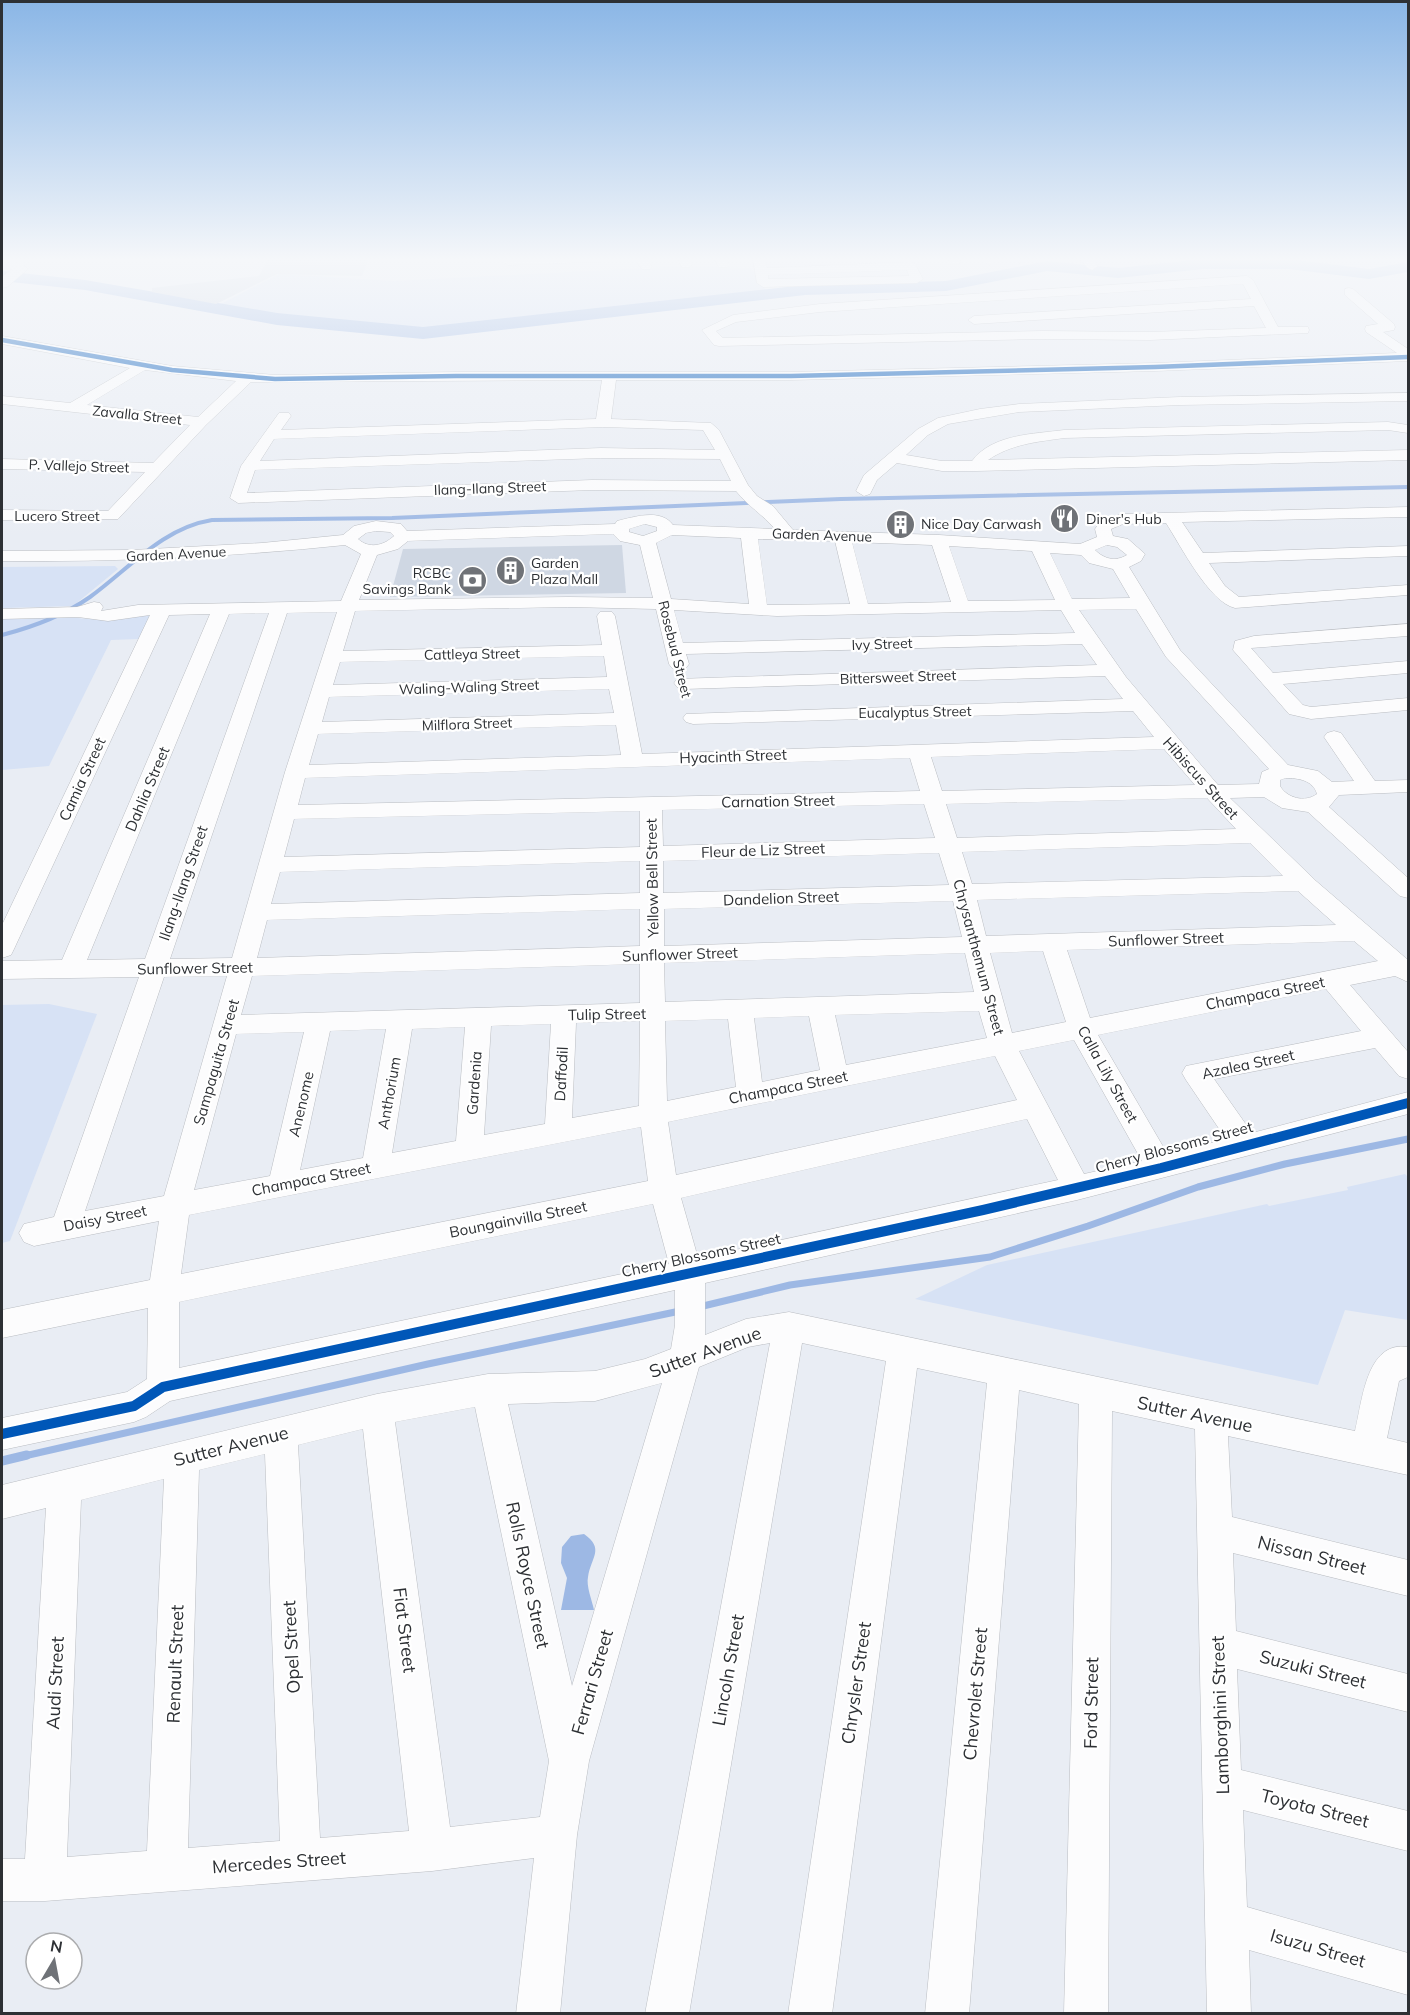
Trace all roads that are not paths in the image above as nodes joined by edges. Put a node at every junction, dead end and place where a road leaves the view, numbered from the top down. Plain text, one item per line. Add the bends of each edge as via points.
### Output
1 (70, 352) edge
2 (1237, 352) edge
3 (1408, 356) edge
4 (1247, 364) junction
5 (144, 365) junction
6 (1155, 367) junction
7 (609, 377) junction
8 (247, 378) junction
9 (1408, 397) edge
10 (2, 400) edge
11 (1180, 401) junction
12 (72, 408) junction
13 (284, 416) dead end
14 (201, 422) junction
15 (603, 423) junction
16 (1408, 429) edge
17 (1202, 430) junction
18 (270, 435) junction
19 (725, 455) junction
20 (1408, 455) edge
21 (891, 457) junction
22 (1225, 460) junction
23 (2, 464) edge
24 (249, 466) junction
25 (976, 466) junction
26 (156, 468) junction
27 (864, 491) dead end
28 (746, 492) junction
29 (1408, 512) edge
30 (2, 515) edge
31 (1171, 518) junction
32 (620, 529) junction
33 (666, 530) junction
34 (749, 532) junction
35 (788, 534) junction
36 (403, 536) junction
37 (842, 536) junction
38 (349, 540) junction
39 (939, 540) junction
40 (1106, 540) junction
41 (647, 541) junction
42 (1038, 546) junction
43 (371, 550) junction
44 (1086, 550) junction
45 (1408, 551) edge
46 (2, 556) edge
47 (1198, 558) junction
48 (1119, 564) junction
49 (1408, 590) edge
50 (1066, 603) junction
51 (1142, 603) junction
52 (663, 604) junction
53 (348, 606) junction
54 (961, 606) junction
55 (222, 608) junction
56 (280, 608) junction
57 (759, 609) junction
58 (860, 609) junction
59 (162, 610) junction
60 (2, 614) edge
61 (606, 616) dead end
62 (1408, 630) edge
63 (1088, 638) junction
64 (612, 650) junction
65 (675, 650) junction
66 (331, 657) junction
67 (1408, 667) edge
68 (1111, 670) junction
69 (1268, 679) junction
70 (618, 683) junction
71 (684, 683) junction
72 (320, 692) junction
73 (1408, 704) edge
74 (1138, 705) junction
75 (693, 718) junction
76 (625, 719) junction
77 (309, 729) junction
78 (1334, 737) dead end
79 (1169, 743) junction
80 (918, 750) junction
81 (702, 757) junction
82 (632, 759) junction
83 (1282, 771) junction
84 (296, 772) junction
85 (1408, 786) edge
86 (1378, 787) junction
87 (1209, 790) junction
88 (1270, 790) junction
89 (932, 797) junction
90 (1321, 797) junction
91 (651, 804) junction
92 (1408, 806) edge
93 (286, 812) junction
94 (1254, 836) junction
95 (948, 844) junction
96 (651, 853) junction
97 (272, 865) junction
98 (1304, 883) junction
99 (1408, 890) edge
100 (963, 892) junction
101 (652, 903) junction
102 (258, 912) junction
103 (1359, 933) junction
104 (1052, 943) junction
105 (976, 945) junction
106 (2, 949) edge
107 (652, 955) junction
108 (243, 968) junction
109 (71, 969) junction
110 (153, 969) junction
111 (1404, 969) edge
112 (2, 970) edge
113 (1332, 980) junction
114 (989, 1001) junction
115 (820, 1007) junction
116 (740, 1010) junction
117 (652, 1013) junction
118 (564, 1015) junction
119 (479, 1018) junction
120 (401, 1020) junction
121 (320, 1023) junction
122 (226, 1026) junction
123 (1081, 1029) junction
124 (1381, 1037) junction
125 (1002, 1044) junction
126 (1408, 1069) edge
127 (834, 1078) junction
128 (750, 1095) junction
129 (1408, 1103) edge
130 (1033, 1107) junction
131 (652, 1114) junction
132 (558, 1132) junction
133 (1245, 1144) junction
134 (469, 1149) junction
135 (376, 1166) junction
136 (1161, 1168) junction
137 (282, 1185) junction
138 (1077, 1188) junction
139 (664, 1190) junction
140 (176, 1204) junction
141 (65, 1226) junction
142 (34, 1233) dead end
143 (689, 1279) junction
144 (164, 1290) junction
145 (2, 1324) edge
146 (789, 1326) junction
147 (688, 1342) junction
148 (903, 1352) junction
149 (1408, 1362) edge
150 (1004, 1374) junction
151 (163, 1387) junction
152 (488, 1389) junction
153 (1096, 1394) junction
154 (378, 1410) junction
155 (1211, 1417) junction
156 (2, 1434) edge
157 (281, 1434) junction
158 (1368, 1450) junction
159 (182, 1458) junction
160 (1408, 1459) edge
161 (64, 1487) junction
162 (2, 1502) edge
163 (1215, 1532) junction
164 (1408, 1578) edge
165 (1218, 1645) junction
166 (1408, 1693) edge
167 (569, 1761) junction
168 (1222, 1785) junction
169 (1408, 1831) edge
170 (557, 1835) junction
171 (432, 1850) junction
172 (301, 1860) junction
173 (167, 1870) junction
174 (45, 1880) junction
175 (2, 1881) edge
176 (1227, 1923) junction
177 (1408, 1974) edge
178 (538, 2013) edge
179 (668, 2013) edge
180 (810, 2013) edge
181 (947, 2013) edge
182 (1086, 2013) edge
183 (1229, 2013) edge

1 - 5 street
2 - 4 street
3 - 4 street
4 - 6 street
5 - 8 street
5 - 12 street
6 - 7 street
6 - 11 street
7 - 8 street
7 - 15 street
8 - 14 street
9 - 11 street
10 - 12 street, Zavalla Street
11 - 17 street
11 - 21 street via 980,413 943,421
12 - 14 street, Zavalla Street
13 - 18 street
14 - 26 street
15 - 18 street
15 - 19 street via 706,426
16 - 17 street via 1388,426
17 - 22 street
17 - 25 street via 1032,438 985,452
18 - 24 street
19 - 24 street via 601,453
19 - 28 street
20 - 22 street
21 - 25 street via 942,466
21 - 27 street via 870,478
22 - 25 street
23 - 26 street, P. Vallejo Street
24 - 28 street, Ilang-Ilang Street via 238,498 592,485
26 - 30 street, Lucero Street via 112,516
28 - 35 street
29 - 31 street
31 - 40 street via 1123,519 1108,524 1103,530
31 - 47 street
32 - 33 street via 628,522 645,519 660,522
32 - 36 street
32 - 41 street via 627,538
33 - 34 street, Garden Avenue
33 - 41 street via 661,537
34 - 35 street, Garden Avenue
34 - 57 street
35 - 37 street, Garden Avenue
36 - 38 street via 395,528 376,526 357,531
36 - 43 street via 392,547
37 - 39 street, Garden Avenue
37 - 58 street
38 - 43 street via 355,547
38 - 46 street, Garden Avenue via 167,555
39 - 42 street, Garden Avenue
39 - 54 street
40 - 44 street via 1091,543
40 - 48 street via 1122,543 1136,554 1132,561
41 - 52 street, Rosebud Street
42 - 44 street, Garden Avenue
42 - 50 street, Hibiscus Street
43 - 53 street, Sampaguita Street
44 - 48 street via 1096,560
45 - 47 street
47 - 49 street via 1219,590 1235,603
48 - 51 street
50 - 51 street
50 - 54 street
50 - 63 street, Hibiscus Street
51 - 83 street via 1173,653
52 - 53 street
52 - 57 street
52 - 65 street, Rosebud Street
53 - 56 street
53 - 66 street, Sampaguita Street
54 - 58 street
55 - 56 street
55 - 59 street
55 - 109 street, Dahlia Street
56 - 110 street, Ilang-Ilang Street
57 - 58 street
59 - 60 street via 92,617 76,612
59 - 106 street, Camia Street
61 - 64 street
62 - 69 street via 1242,645 1242,650
63 - 65 street, Ivy Street
63 - 68 street, Hibiscus Street
64 - 66 street, Cattleya Street
64 - 70 street
65 - 71 street, Rosebud Street
66 - 72 street, Sampaguita Street
67 - 69 street
68 - 71 street, Bittersweet Street
68 - 74 street, Hibiscus Street
69 - 73 street via 1296,710
70 - 72 street, Waling-Waling Street
70 - 76 street
71 - 75 street, Rosebud Street
72 - 77 street, Sampaguita Street
74 - 75 street, Eucalyptus Street
74 - 79 street, Hibiscus Street
75 - 81 street, Rosebud Street
76 - 77 street, Milflora Street
76 - 82 street
77 - 84 street, Sampaguita Street
78 - 86 street
79 - 80 street, Hyacinth Street
79 - 87 street, Hibiscus Street
80 - 81 street, Hyacinth Street
80 - 89 street, Chrysanthemum Street
81 - 82 street, Hyacinth Street
82 - 84 street, Hyacinth Street
83 - 88 street via 1270,777
83 - 90 street via 1315,777
84 - 93 street, Sampaguita Street
85 - 86 street
86 - 90 street
86 - 92 street
87 - 88 street, Carnation Street
87 - 89 street, Carnation Street
87 - 94 street, Hibiscus Street
88 - 90 street via 1289,803
89 - 91 street, Carnation Street
89 - 95 street, Chrysanthemum Street
90 - 99 street via 1368,856
91 - 93 street, Carnation Street
91 - 96 street, Yellow Bell Street
93 - 97 street, Sampaguita Street
94 - 95 street, Fleur de Liz Street
94 - 98 street, Hibiscus Street
95 - 96 street, Fleur de Liz Street
95 - 100 street, Chrysanthemum Street
96 - 97 street, Fleur de Liz Street
96 - 101 street, Yellow Bell Street
97 - 102 street, Sampaguita Street
98 - 100 street, Dandelion Street
98 - 103 street, Hibiscus Street
100 - 101 street, Dandelion Street
100 - 105 street, Chrysanthemum Street
101 - 102 street, Dandelion Street
101 - 107 street, Yellow Bell Street
102 - 108 street, Sampaguita Street
103 - 104 street, Sunflower Street
103 - 111 street, Hibiscus Street
104 - 105 street, Sunflower Street
104 - 123 street, Calla Lily Street
105 - 107 street, Sunflower Street
105 - 114 street, Chrysanthemum Street
107 - 108 street, Sunflower Street
107 - 117 street, Yellow Bell Street
108 - 110 street, Sunflower Street
108 - 122 street, Sampaguita Street
109 - 110 street, Sunflower Street
109 - 112 street, Sunflower Street
110 - 141 street, Ilang-Ilang Street
111 - 113 street, Champaca Street
113 - 123 street, Champaca Street
113 - 124 street
114 - 115 street, Tulip Street
114 - 125 street, Chrysanthemum Street
115 - 116 street, Tulip Street
115 - 127 street
116 - 117 street, Tulip Street
116 - 128 street
117 - 118 street, Tulip Street
117 - 131 street, Yellow Bell Street
118 - 119 street, Tulip Street
118 - 132 street, Daffodil
119 - 120 street, Tulip Street
119 - 134 street, Gardenia
120 - 121 street, Tulip Street
120 - 135 street, Anthorium
121 - 122 street, Tulip Street
121 - 137 street, Anenome
122 - 140 street, Sampaguita Street
123 - 125 street, Champaca Street
123 - 136 street, Calla Lily Street
124 - 126 street
124 - 133 street, Azalea Street via 1195,1073
125 - 127 street, Champaca Street
125 - 130 street, Chrysanthemum Street
127 - 128 street, Champaca Street
128 - 131 street, Champaca Street
129 - 133 street, Cherry Blossoms Street
130 - 138 street, Chrysanthemum Street
130 - 139 street, Boungainvilla Street
131 - 132 street, Champaca Street
131 - 139 street, Yellow Bell Street
132 - 134 street, Champaca Street
133 - 136 street, Cherry Blossoms Street
134 - 135 street, Champaca Street
135 - 137 street, Champaca Street
136 - 138 street, Cherry Blossoms Street
137 - 140 street, Champaca Street
138 - 143 street, Cherry Blossoms Street
139 - 143 street, Yellow Bell Street
139 - 144 street, Boungainvilla Street
140 - 141 street, Daisy Street
140 - 144 street, Sampaguita Street
141 - 142 street, Daisy Street
143 - 147 street, Ferrari Street
143 - 151 street, Cherry Blossoms Street
144 - 145 street, Boungainvilla Street
144 - 151 street, Sampaguita Street
146 - 147 street, Sutter Avenue
146 - 148 street, Sutter Avenue
146 - 179 street, Lincoln Street
147 - 152 street, Sutter Avenue via 646,1374 595,1386
147 - 167 street, Ferrari Street
148 - 150 street, Sutter Avenue
148 - 180 street, Chrysler Street
149 - 158 street via 1401,1361 1385,1373
150 - 153 street, Sutter Avenue
150 - 181 street, Chevrolet Street
151 - 156 street, Cherry Blossoms Street via 134,1406
152 - 154 street, Sutter Avenue
152 - 167 street, Rolls Royce Street
153 - 155 street, Sutter Avenue
153 - 182 street, Ford Street
154 - 157 street, Sutter Avenue
154 - 171 street, Fiat Street
155 - 158 street, Sutter Avenue
155 - 163 street, Lamborghini Street
157 - 159 street, Sutter Avenue
157 - 172 street, Opel Street
158 - 160 street, Sutter Avenue
159 - 161 street, Sutter Avenue
159 - 173 street, Renault Street
161 - 162 street, Sutter Avenue
161 - 174 street, Audi Street
163 - 164 street, Nissan Street
163 - 165 street, Lamborghini Street
165 - 166 street, Suzuki Street
165 - 168 street, Lamborghini Street
167 - 170 street, Ferrari Street
168 - 169 street, Toyota Street
168 - 176 street, Lamborghini Street
170 - 171 street, Mercedes Street
170 - 178 street, Ferrari Street
171 - 172 street, Mercedes Street
172 - 173 street, Mercedes Street
173 - 174 street, Mercedes Street
174 - 175 street, Mercedes Street
176 - 177 street, Isuzu Street
176 - 183 street, Lamborghini Street

